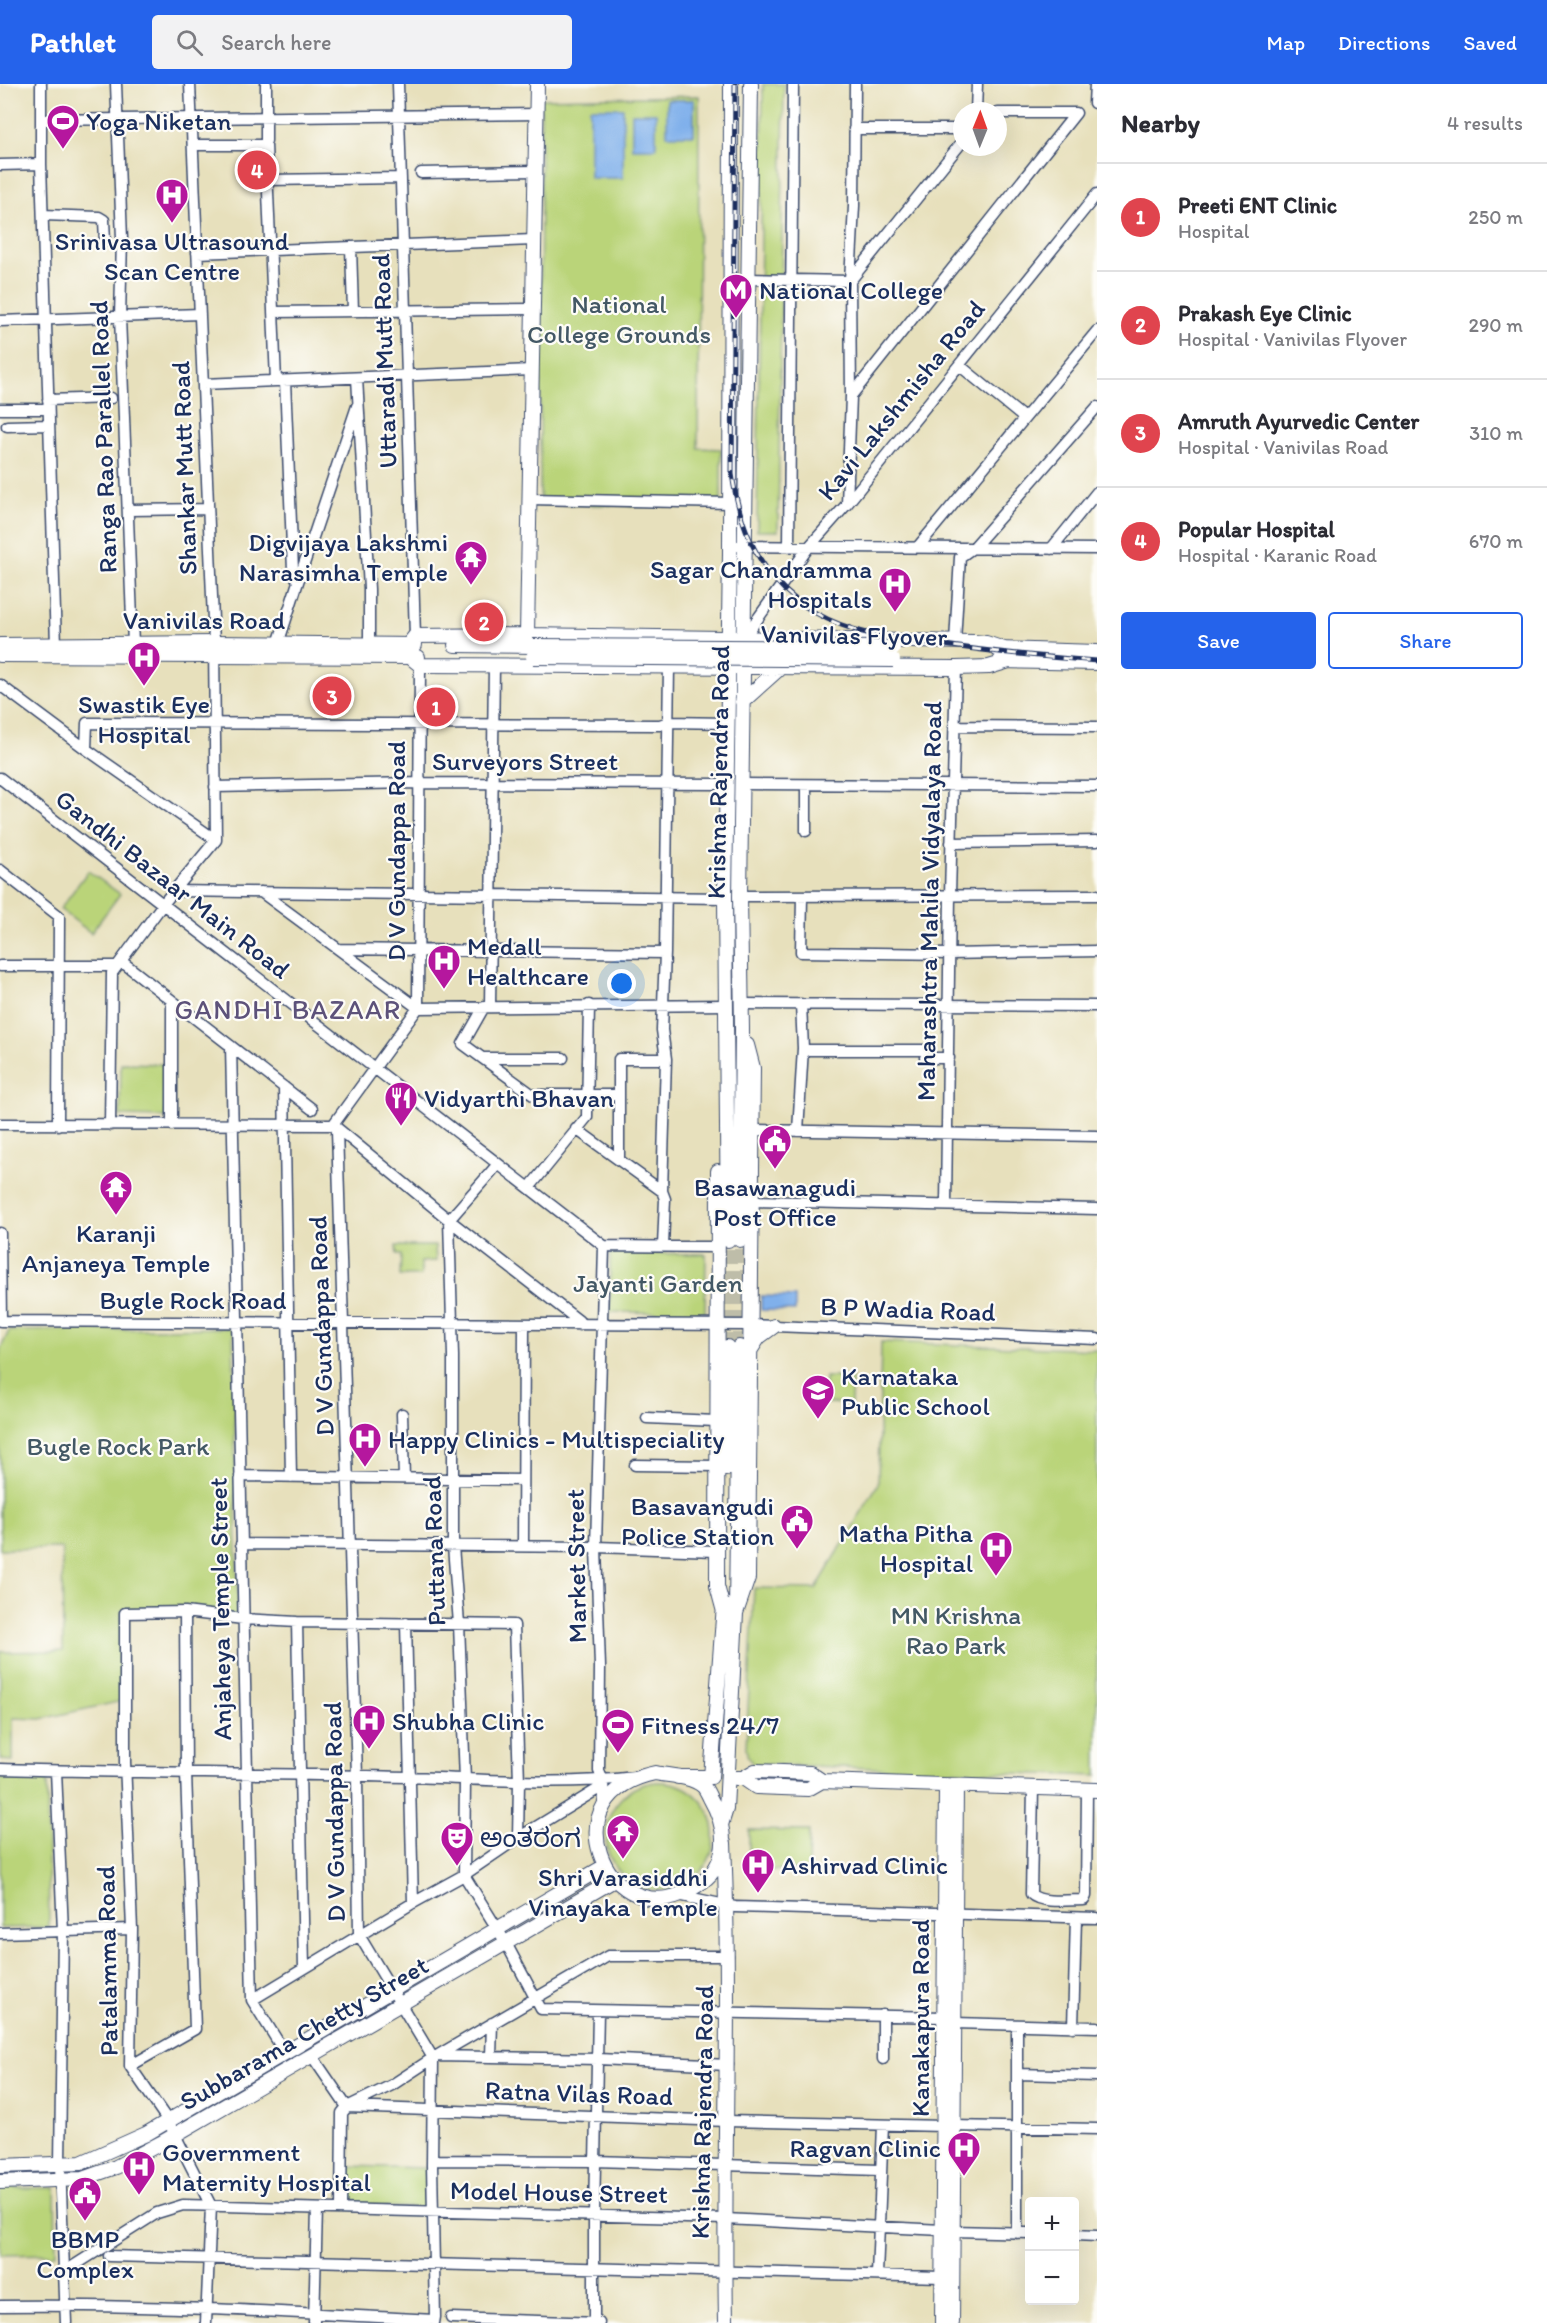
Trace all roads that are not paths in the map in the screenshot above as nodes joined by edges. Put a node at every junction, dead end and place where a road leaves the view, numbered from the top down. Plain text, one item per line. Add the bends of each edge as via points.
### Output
1 (41, 84) edge
2 (116, 84) edge
3 (190, 84) edge
4 (266, 84) edge
5 (398, 84) edge
6 (537, 84) edge
7 (731, 84) edge
8 (751, 84) edge
9 (793, 84) edge
10 (855, 84) edge
11 (977, 84) edge
12 (1095, 84) edge
13 (976, 102) edge
14 (1094, 103) dead end
15 (1007, 112) edge
16 (537, 114) junction
17 (399, 116) junction
18 (266, 118) junction
19 (117, 119) junction
20 (192, 119) junction
21 (42, 120) junction
22 (854, 129) junction
23 (953, 129) edge
24 (266, 143) junction
25 (193, 145) junction
26 (953, 153) edge
27 (41, 164) junction
28 (0, 165) edge
29 (536, 171) junction
30 (421, 173) dead end
31 (401, 178) junction
32 (267, 180) junction
33 (1097, 195) edge
34 (43, 215) junction
35 (534, 240) junction
36 (105, 241) dead end
37 (403, 245) junction
38 (351, 247) junction
39 (271, 250) junction
40 (197, 253) junction
41 (748, 279) junction
42 (793, 280) junction
43 (850, 281) junction
44 (533, 309) junction
45 (405, 310) junction
46 (353, 311) junction
47 (273, 312) junction
48 (200, 314) junction
49 (120, 317) junction
50 (46, 319) junction
51 (0, 321) edge
52 (1097, 331) edge
53 (959, 365) junction
54 (532, 370) junction
55 (407, 376) junction
56 (357, 378) junction
57 (280, 381) junction
58 (203, 384) junction
59 (851, 396) junction
60 (111, 398) dead end
61 (48, 404) junction
62 (357, 404) junction
63 (1097, 407) edge
64 (0, 409) edge
65 (1024, 418) junction
66 (49, 425) junction
67 (7, 426) dead end
68 (1097, 492) edge
69 (529, 499) junction
70 (730, 503) junction
71 (847, 504) junction
72 (207, 509) junction
73 (129, 510) junction
74 (730, 546) junction
75 (745, 546) junction
76 (789, 547) junction
77 (974, 547) junction
78 (808, 548) junction
79 (917, 548) junction
80 (1051, 549) junction
81 (1097, 549) edge
82 (298, 582) junction
83 (729, 638) junction
84 (744, 638) junction
85 (955, 642) junction
86 (132, 644) junction
87 (278, 644) junction
88 (369, 644) junction
89 (0, 645) edge
90 (56, 645) junction
91 (531, 646) junction
92 (214, 649) junction
93 (413, 651) junction
94 (1097, 652) edge
95 (0, 655) edge
96 (1006, 655) junction
97 (1097, 663) edge
98 (494, 665) junction
99 (669, 667) junction
100 (728, 667) junction
101 (781, 667) junction
102 (744, 668) junction
103 (956, 668) junction
104 (0, 685) edge
105 (742, 702) junction
106 (668, 722) junction
107 (214, 723) junction
108 (419, 723) junction
109 (727, 723) junction
110 (493, 725) junction
111 (954, 726) junction
112 (1097, 727) edge
113 (86, 749) junction
114 (0, 778) edge
115 (419, 783) junction
116 (494, 784) junction
117 (666, 784) junction
118 (726, 784) junction
119 (742, 784) junction
120 (806, 785) junction
121 (953, 785) junction
122 (1097, 786) edge
123 (215, 787) junction
124 (806, 831) dead end
125 (216, 840) junction
126 (1097, 841) edge
127 (951, 843) junction
128 (0, 870) edge
129 (174, 891) junction
130 (261, 892) junction
131 (419, 894) junction
132 (492, 895) junction
133 (950, 895) junction
134 (1097, 895) edge
135 (740, 896) junction
136 (802, 896) junction
137 (665, 897) junction
138 (725, 898) junction
139 (163, 904) junction
140 (338, 949) junction
141 (418, 950) junction
142 (491, 951) junction
143 (1097, 951) edge
144 (665, 953) junction
145 (950, 954) junction
146 (119, 964) junction
147 (0, 966) edge
148 (59, 966) junction
149 (172, 1001) junction
150 (663, 1004) junction
151 (742, 1004) junction
152 (801, 1004) junction
153 (589, 1005) junction
154 (726, 1005) junction
155 (949, 1005) junction
156 (1097, 1006) edge
157 (487, 1007) junction
158 (418, 1008) junction
159 (742, 1029) junction
160 (231, 1046) junction
161 (803, 1050) junction
162 (482, 1058) junction
163 (563, 1058) dead end
164 (949, 1058) junction
165 (666, 1059) junction
166 (374, 1068) junction
167 (284, 1087) junction
168 (588, 1095) junction
169 (619, 1095) junction
170 (312, 1109) dead end
171 (0, 1124) edge
172 (58, 1125) junction
173 (110, 1125) junction
174 (172, 1125) junction
175 (231, 1125) junction
176 (284, 1126) junction
177 (335, 1127) junction
178 (576, 1129) junction
179 (753, 1130) junction
180 (798, 1131) junction
181 (947, 1134) junction
182 (1097, 1136) edge
183 (619, 1160) junction
184 (498, 1164) junction
185 (529, 1188) junction
186 (662, 1191) junction
187 (752, 1201) junction
188 (946, 1204) junction
189 (1097, 1209) edge
190 (449, 1220) junction
191 (0, 1233) edge
192 (728, 1242) junction
193 (604, 1246) junction
194 (663, 1246) junction
195 (1, 1321) edge
196 (236, 1323) junction
197 (290, 1323) junction
198 (343, 1323) junction
199 (451, 1324) junction
200 (524, 1324) junction
201 (579, 1325) junction
202 (717, 1325) junction
203 (750, 1325) junction
204 (603, 1326) junction
205 (774, 1326) junction
206 (1097, 1339) edge
207 (739, 1348) junction
208 (402, 1414) dead end
209 (647, 1418) dead end
210 (716, 1421) junction
211 (635, 1465) dead end
212 (717, 1466) junction
213 (240, 1476) junction
214 (348, 1476) junction
215 (291, 1477) junction
216 (404, 1478) junction
217 (452, 1478) junction
218 (524, 1479) junction
219 (242, 1544) junction
220 (350, 1545) junction
221 (453, 1546) junction
222 (523, 1546) junction
223 (596, 1547) junction
224 (716, 1551) junction
225 (185, 1612) junction
226 (730, 1612) junction
227 (243, 1619) junction
228 (297, 1622) junction
229 (353, 1622) junction
230 (406, 1623) junction
231 (459, 1624) junction
232 (0, 1769) edge
233 (56, 1771) junction
234 (125, 1772) junction
235 (186, 1773) junction
236 (247, 1774) junction
237 (300, 1775) junction
238 (357, 1776) junction
239 (711, 1776) junction
240 (411, 1777) junction
241 (635, 1777) junction
242 (678, 1777) junction
243 (727, 1778) junction
244 (465, 1780) junction
245 (519, 1782) junction
246 (603, 1784) junction
247 (951, 1786) junction
248 (1034, 1788) junction
249 (1092, 1790) edge
250 (604, 1805) junction
251 (721, 1825) junction
252 (519, 1838) junction
253 (724, 1843) junction
254 (605, 1866) junction
255 (464, 1875) junction
256 (616, 1879) junction
257 (678, 1895) junction
258 (413, 1903) junction
259 (727, 1904) junction
260 (949, 1914) junction
261 (1076, 1918) junction
262 (1097, 1918) edge
263 (132, 1929) junction
264 (497, 1929) junction
265 (63, 1931) junction
266 (0, 1934) edge
267 (359, 1935) junction
268 (506, 1943) junction
269 (728, 1956) junction
270 (304, 1968) junction
271 (392, 1991) junction
272 (535, 1998) junction
273 (252, 2000) junction
274 (400, 2005) junction
275 (598, 2011) junction
276 (728, 2012) junction
277 (883, 2015) junction
278 (950, 2020) junction
279 (492, 2023) junction
280 (1017, 2025) junction
281 (1073, 2027) junction
282 (1097, 2027) edge
283 (285, 2053) junction
284 (312, 2056) junction
285 (434, 2057) junction
286 (491, 2057) junction
287 (598, 2059) junction
288 (883, 2059) dead end
289 (728, 2065) junction
290 (130, 2066) junction
291 (1017, 2074) junction
292 (1097, 2076) edge
293 (347, 2107) junction
294 (433, 2111) junction
295 (596, 2116) junction
296 (168, 2121) junction
297 (727, 2121) junction
298 (883, 2125) junction
299 (949, 2126) junction
300 (1017, 2127) junction
301 (1097, 2129) edge
302 (176, 2135) junction
303 (432, 2160) junction
304 (595, 2161) junction
305 (60, 2164) junction
306 (0, 2166) edge
307 (726, 2167) junction
308 (879, 2170) junction
309 (61, 2180) junction
310 (0, 2182) edge
311 (211, 2206) junction
312 (317, 2209) junction
313 (342, 2210) junction
314 (433, 2212) junction
315 (594, 2216) junction
316 (725, 2219) junction
317 (879, 2227) junction
318 (947, 2230) junction
319 (1017, 2233) junction
320 (1025, 2233) edge
321 (1079, 2235) edge
322 (1097, 2236) edge
323 (109, 2256) dead end
324 (208, 2260) junction
325 (315, 2260) junction
326 (433, 2262) junction
327 (594, 2267) junction
328 (64, 2272) junction
329 (725, 2272) junction
330 (877, 2275) junction
331 (942, 2277) junction
332 (65, 2305) junction
333 (0, 2306) edge
334 (206, 2310) junction
335 (314, 2318) edge
336 (434, 2320) edge
337 (451, 2320) edge
338 (726, 2322) edge
339 (66, 2323) edge
340 (206, 2323) edge
341 (594, 2323) edge
342 (599, 2323) edge
343 (942, 2323) edge
344 (952, 2323) edge

1 - 21 street
2 - 19 street, Ranga Rao Parallel Road
3 - 20 street, Shankar Mutt Road
4 - 18 street
5 - 17 street, Uttaradi Mutt Road
6 - 16 main road
7 - 70 main road, Krishna Rajendra Road
8 - 41 main road, Krishna Rajendra Road
9 - 42 street
10 - 22 street
11 - 13 street
12 - 14 street
15 - 59 street via 1076,113
16 - 17 street
16 - 29 main road
17 - 18 street
17 - 31 street, Uttaradi Mutt Road
18 - 20 street
18 - 24 street
19 - 20 street
19 - 21 street
19 - 49 street, Ranga Rao Parallel Road via 122,239
20 - 25 street, Shankar Mutt Road
21 - 27 street
22 - 23 street
22 - 43 street
24 - 25 street
24 - 32 street
25 - 40 street, Shankar Mutt Road
26 - 43 street
27 - 28 street
27 - 34 street
29 - 30 street
29 - 35 main road
31 - 32 street
31 - 37 street, Uttaradi Mutt Road
32 - 39 street
33 - 53 street, Kavi Lakshmisha Road
34 - 36 street via 99,217 105,220
34 - 50 street
35 - 37 street
35 - 44 main road
37 - 38 street
37 - 45 street, Uttaradi Mutt Road
38 - 39 street
38 - 46 street
39 - 40 street
39 - 47 street
40 - 48 street, Shankar Mutt Road
41 - 42 street
41 - 75 main road, Krishna Rajendra Road
42 - 43 street
42 - 76 street
43 - 59 street
44 - 45 street
44 - 54 main road
45 - 46 street
45 - 55 street, Uttaradi Mutt Road
46 - 47 street
47 - 57 street
48 - 49 street
48 - 58 street, Shankar Mutt Road
49 - 50 street
49 - 73 street, Ranga Rao Parallel Road
50 - 51 street
50 - 61 street
52 - 65 street
53 - 65 street
53 - 71 street, Kavi Lakshmisha Road
54 - 55 street
54 - 69 main road
55 - 56 street
55 - 93 street, Uttaradi Mutt Road
56 - 57 street
56 - 62 street
57 - 58 street
57 - 82 street via 293,570
58 - 72 street, Shankar Mutt Road
59 - 71 street
60 - 61 street
61 - 64 street
61 - 66 street
62 - 82 street
62 - 88 street
63 - 77 street
65 - 79 street
66 - 67 street
66 - 90 street
68 - 80 street
69 - 70 street
69 - 91 main road
70 - 74 main road, Krishna Rajendra Road
71 - 78 street, Kavi Lakshmisha Road
72 - 73 street
72 - 92 street, Shankar Mutt Road
73 - 86 street, Ranga Rao Parallel Road
74 - 75 street
74 - 83 main road, Krishna Rajendra Road
75 - 76 street
75 - 84 main road, Krishna Rajendra Road
76 - 78 street
77 - 79 street
77 - 80 street
77 - 85 street via 959,560
78 - 79 street
78 - 84 street, Kavi Lakshmisha Road
80 - 81 street
82 - 87 street
83 - 84 main road
83 - 91 main road
83 - 100 main road, Krishna Rajendra Road
84 - 85 main road
84 - 102 main road, Krishna Rajendra Road
85 - 96 main road via 986,643
86 - 90 main road, Vanivilas Road
86 - 92 main road, Vanivilas Road
87 - 88 main road, Vanivilas Road
87 - 92 main road, Vanivilas Road
88 - 93 main road, Vanivilas Road
89 - 90 main road, Vanivilas Road
91 - 93 main road, Vanivilas Flyover
91 - 96 main road, Vanivilas Flyover, bridge
92 - 93 main road, Vanivilas Road
92 - 95 main road, Vanivilas Road
92 - 107 street, Shankar Mutt Road
93 - 98 main road
93 - 108 street, D V Gundappa Road
94 - 96 main road
96 - 97 main road
96 - 103 main road via 989,667
98 - 99 main road
98 - 110 street
99 - 100 main road
99 - 106 street
100 - 102 main road
100 - 109 main road, Krishna Rajendra Road
101 - 102 main road
101 - 103 main road
101 - 105 main road
102 - 105 main road, Krishna Rajendra Road
103 - 111 street, Maharashtra Mahila Vidyalaya Road
104 - 113 street
105 - 119 main road, Krishna Rajendra Road
106 - 109 street
106 - 110 street
106 - 117 street
107 - 108 street
107 - 113 street via 87,723
107 - 123 street, Shankar Mutt Road
108 - 110 street
108 - 115 street, D V Gundappa Road
109 - 118 main road, Krishna Rajendra Road
110 - 116 street
111 - 112 street
111 - 121 street, Maharashtra Mahila Vidyalaya Road
113 - 125 street
114 - 139 street, Gandhi Bazaar Main Road
115 - 116 street, Surveyors Street
115 - 123 street, Surveyors Street
115 - 131 street, D V Gundappa Road
116 - 117 street, Surveyors Street
116 - 132 street
117 - 118 street, Surveyors Street
117 - 137 street
118 - 138 main road, Krishna Rajendra Road
119 - 120 street
119 - 135 main road, Krishna Rajendra Road
120 - 121 street
120 - 124 street
121 - 122 street
121 - 127 street, Maharashtra Mahila Vidyalaya Road
123 - 125 street, Shankar Mutt Road
125 - 129 street
126 - 127 street
127 - 133 street, Maharashtra Mahila Vidyalaya Road
128 - 148 street via 59,916
129 - 130 street
129 - 139 street
130 - 131 street
130 - 140 street
131 - 132 street
131 - 141 street, D V Gundappa Road
132 - 137 street
132 - 142 street
133 - 134 street
133 - 136 street
133 - 145 street, Maharashtra Mahila Vidyalaya Road
135 - 136 street
135 - 151 main road, Krishna Rajendra Road
136 - 145 street via 801,952
137 - 138 street
137 - 144 street
138 - 154 main road, Krishna Rajendra Road
139 - 146 street
139 - 166 street, Gandhi Bazaar Main Road
140 - 141 street
140 - 158 street
141 - 142 street
141 - 158 street, D V Gundappa Road
142 - 144 street
142 - 157 street
143 - 145 street
144 - 150 street
145 - 155 street, Maharashtra Mahila Vidyalaya Road
146 - 148 street
146 - 149 street
146 - 173 street via 112,973
147 - 148 street
148 - 172 street
149 - 160 street
149 - 174 street
150 - 153 street
150 - 154 street
150 - 165 street
151 - 152 street
151 - 159 main road, Krishna Rajendra Road
152 - 155 street
152 - 161 street
153 - 157 street
153 - 168 street
154 - 192 main road, Krishna Rajendra Road via 726,1039 720,1067
155 - 156 street
155 - 164 street, Maharashtra Mahila Vidyalaya Road
157 - 158 street
157 - 162 street via 463,1044
158 - 166 street
159 - 179 main road via 753,1068
159 - 192 main road, Krishna Rajendra Road
160 - 167 street
160 - 175 street, Anjaheya Temple Street
161 - 164 street
161 - 180 street
162 - 163 street
162 - 168 street via 533,1095
164 - 181 street, Maharashtra Mahila Vidyalaya Road
165 - 169 street via 619,1059
165 - 186 street
166 - 177 street
166 - 184 street, Gandhi Bazaar Main Road
167 - 170 street
167 - 176 street
168 - 169 street
168 - 178 street via 587,1118
169 - 183 street
171 - 172 street
172 - 173 street
173 - 174 street
174 - 175 street
175 - 176 street
175 - 196 street, Anjaheya Temple Street
176 - 177 street
176 - 197 street
177 - 190 street
177 - 198 street, D V Gundappa Road
178 - 183 street
178 - 185 street
179 - 180 street
179 - 187 main road
180 - 181 street
181 - 182 street
181 - 188 street, Maharashtra Mahila Vidyalaya Road
183 - 186 street
184 - 185 street, Gandhi Bazaar Main Road
184 - 190 street
185 - 193 street, Gandhi Bazaar Main Road
186 - 194 street
187 - 188 street
187 - 203 main road
188 - 189 street
190 - 199 street, Puttana Road
190 - 201 street via 579,1321
191 - 195 street
192 - 194 street
192 - 202 main road
193 - 194 street
193 - 204 street, Market Street
195 - 196 street, Bugle Rock Road
196 - 197 street, Bugle Rock Road
196 - 213 street, Anjaheya Temple Street
197 - 198 street, Bugle Rock Road
197 - 215 street
198 - 199 street, Bugle Rock Road
198 - 214 street, D V Gundappa Road
199 - 200 street, Bugle Rock Road
199 - 217 street, Puttana Road
200 - 201 street, Bugle Rock Road
200 - 218 street
201 - 204 street, Bugle Rock Road
202 - 203 street, B P Wadia Road
202 - 204 street, Bugle Rock Road
202 - 210 main road
203 - 205 street, B P Wadia Road
203 - 207 main road
204 - 223 street, Market Street
205 - 206 street, B P Wadia Road
205 - 207 main road
207 - 226 main road
207 - 226 main road via 748,1578
208 - 216 street
209 - 210 street
210 - 212 main road
211 - 212 street
212 - 224 main road
213 - 215 street
213 - 219 street, Anjaheya Temple Street
214 - 215 street
214 - 216 street
214 - 220 street, D V Gundappa Road
216 - 217 street
217 - 218 street
217 - 221 street, Puttana Road
218 - 222 street
219 - 220 street
219 - 227 street, Anjaheya Temple Street
220 - 221 street
220 - 229 street, D V Gundappa Road
221 - 222 street
221 - 231 street, Puttana Road
222 - 223 street
223 - 224 street
223 - 246 street, Market Street via 599,1772
224 - 226 main road via 717,1586
225 - 227 street
225 - 234 street, Patalamma Road via 125,1613
225 - 235 street
226 - 239 main road
226 - 243 main road
227 - 228 street
227 - 236 street, Anjaheya Temple Street
228 - 229 street
228 - 237 street
229 - 230 street
229 - 238 street, D V Gundappa Road
230 - 231 street
230 - 240 street
231 - 244 street, Puttana Road
231 - 245 street via 514,1625
232 - 233 street
233 - 234 street
233 - 265 street
234 - 235 street
234 - 263 street, Patalamma Road
235 - 236 street
235 - 290 street via 195,2029
236 - 237 street
236 - 273 street, Anjaheya Temple Street
237 - 238 street
237 - 270 street
238 - 240 street
238 - 267 street, D V Gundappa Road
239 - 242 main road
239 - 243 main road
240 - 244 street
240 - 258 street
241 - 242 main road via 655,1773
241 - 246 street
241 - 250 main road via 620,1786
242 - 251 main road via 704,1787
243 - 247 main road via 743,1778 756,1787 808,1789 822,1781
243 - 251 main road
244 - 245 street
244 - 255 street, Puttana Road
245 - 246 street
245 - 252 street
246 - 250 street, Market Street
246 - 252 street
247 - 248 main road
247 - 260 main road, Kanakapura Road
248 - 249 main road
248 - 249 street via 1031,1894 1040,1899 1059,1900 1084,1900 1086,1896
250 - 254 main road via 596,1841
251 - 253 main road
252 - 255 street
253 - 257 main road via 716,1866 705,1879
253 - 259 main road, Krishna Rajendra Road
254 - 256 main road
254 - 264 main road, Subbarama Chetty Street
255 - 258 street
255 - 264 street
256 - 257 main road via 630,1892 651,1898
256 - 268 main road, Subbarama Chetty Street
257 - 259 street
258 - 267 street
259 - 260 street
259 - 269 main road, Krishna Rajendra Road
260 - 261 street
260 - 278 main road, Kanakapura Road
261 - 262 street
261 - 281 street
263 - 265 street
263 - 290 street, Patalamma Road
264 - 268 street
264 - 271 main road, Subbarama Chetty Street
265 - 266 street
265 - 305 street
267 - 270 street
267 - 271 street, D V Gundappa Road
268 - 272 street
268 - 274 main road, Subbarama Chetty Street
269 - 272 street via 608,1956
269 - 276 main road, Krishna Rajendra Road
270 - 273 street
271 - 274 street, D V Gundappa Road
271 - 283 main road, Subbarama Chetty Street
272 - 275 street via 541,2008
272 - 279 street
273 - 283 street
274 - 284 main road, Subbarama Chetty Street
274 - 285 street, D V Gundappa Road
275 - 276 street
275 - 287 street
276 - 277 street
276 - 289 main road, Krishna Rajendra Road
277 - 278 street
277 - 288 street
278 - 280 street
278 - 299 main road, Kanakapura Road
279 - 285 street
279 - 286 street
280 - 281 street
280 - 291 street
281 - 282 street
283 - 296 main road, Subbarama Chetty Street
284 - 293 street
284 - 302 main road, Subbarama Chetty Street
285 - 286 street
285 - 293 street via 392,2085
285 - 294 street
286 - 287 street
287 - 289 street
287 - 295 street
289 - 297 main road, Krishna Rajendra Road
290 - 296 street, Patalamma Road
291 - 292 street
291 - 300 street
293 - 294 street, Ratna Vilas Road
293 - 313 street via 342,2113
294 - 295 street, Ratna Vilas Road
294 - 303 street
295 - 297 street, Ratna Vilas Road
295 - 304 street
296 - 302 street, Patalamma Road
296 - 305 main road, Subbarama Chetty Street via 81,2163
297 - 298 street, Ratna Vilas Road
297 - 307 main road, Krishna Rajendra Road
298 - 299 street, Ratna Vilas Road
298 - 308 street
299 - 300 street, Ratna Vilas Road
299 - 318 main road, Kanakapura Road
300 - 301 street, Ratna Vilas Road
300 - 319 street
302 - 309 main road, Subbarama Chetty Street via 116,2167 82,2179
302 - 311 street, Patalamma Road
303 - 304 street
303 - 314 street
304 - 307 street
304 - 315 street
305 - 306 main road, Subbarama Chetty Street
305 - 309 street
307 - 308 street
307 - 316 main road, Krishna Rajendra Road
308 - 317 street
309 - 310 main road, Subbarama Chetty Street
309 - 328 street
311 - 312 street, Model House Street
311 - 324 street, Patalamma Road
311 - 328 street, Model House Street via 183,2205 157,2213
312 - 313 street, Model House Street
312 - 325 street
313 - 314 street, Model House Street
314 - 315 street, Model House Street
314 - 326 street
315 - 316 street, Model House Street
315 - 327 street
316 - 317 street, Model House Street
316 - 329 main road, Krishna Rajendra Road
317 - 318 street, Model House Street
317 - 330 street
318 - 319 street, Model House Street
318 - 331 main road, Kanakapura Road
318 - 344 main road, Kanakapura Road
319 - 320 street, Model House Street
321 - 322 street
323 - 324 street
324 - 325 street
324 - 334 street, Patalamma Road
325 - 326 street
325 - 335 street
326 - 327 street
326 - 336 street
327 - 329 street
327 - 341 street
328 - 332 street
329 - 330 street
329 - 338 main road, Krishna Rajendra Road
330 - 331 street
331 - 343 main road, Kanakapura Road
332 - 333 street
332 - 334 street
332 - 339 street
334 - 335 street
334 - 340 street, Patalamma Road
335 - 336 street
336 - 337 street via 443,2313
337 - 341 street
341 - 342 street

